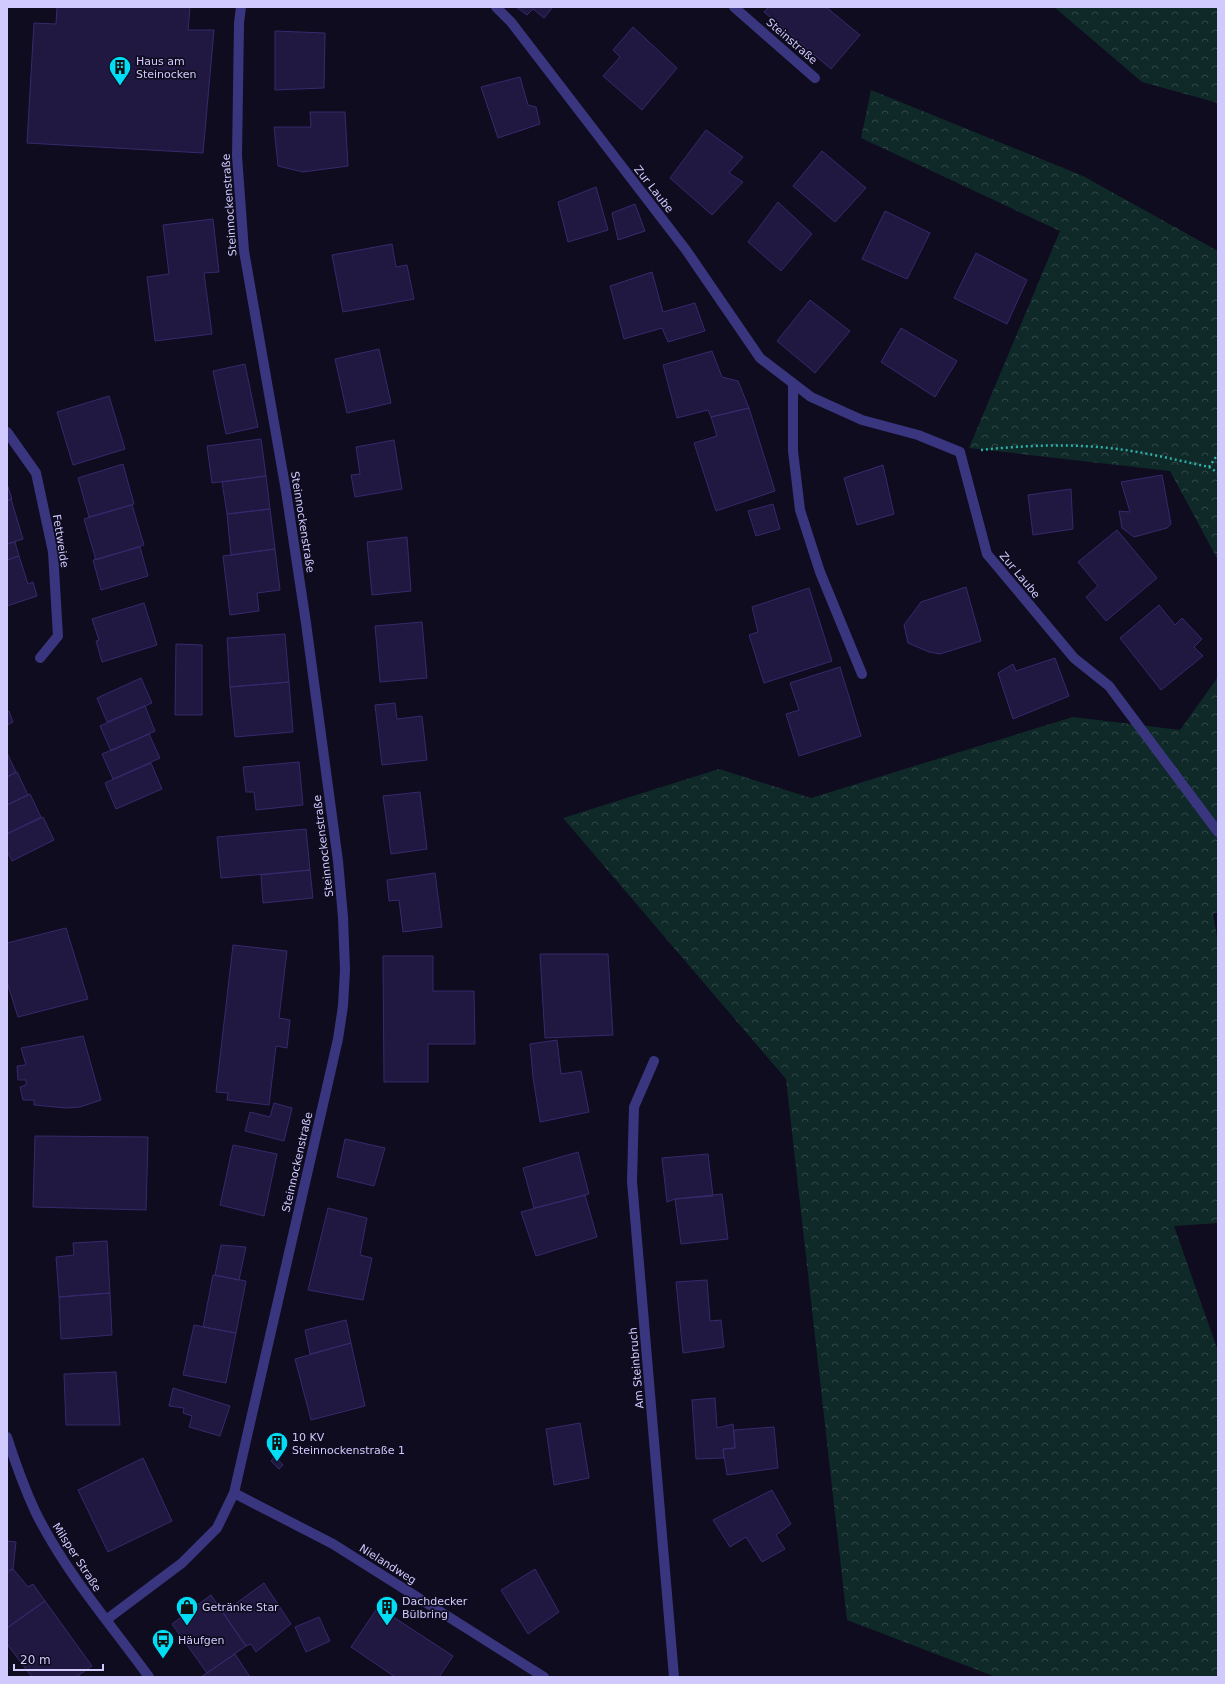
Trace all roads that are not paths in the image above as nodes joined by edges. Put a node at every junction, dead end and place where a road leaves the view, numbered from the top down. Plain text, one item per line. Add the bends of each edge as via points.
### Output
1 (241, 7) edge
2 (496, 7) edge
3 (734, 7) edge
4 (815, 78) dead end
5 (793, 384) junction
6 (7, 432) edge
7 (40, 658) dead end
8 (862, 674) dead end
9 (1218, 832) edge
10 (654, 1061) dead end
11 (7, 1437) edge
12 (234, 1493) junction
13 (106, 1620) junction
14 (149, 1677) edge
15 (544, 1677) edge
16 (674, 1677) edge

1 - 12 street, Steinnockenstraße via 237,156 244,251 306,623 338,861 345,970 338,1039
2 - 5 street, Zur Laube via 511,22 686,250 760,358
3 - 4 street, Steinstraße
5 - 8 street via 792,451 800,510 820,572
5 - 9 street, Zur Laube via 810,397 862,420 918,435 960,452 987,554 1074,658 1109,686
6 - 7 street, Fettweide via 36,473 53,552 58,636
10 - 16 street, Am Steinbruch via 634,1108 632,1181
11 - 13 street, Milsper Straße via 35,1512
12 - 13 street, Steinnockenstraße via 217,1528 182,1563
12 - 15 street, Nielandweg via 333,1544
13 - 14 street, Milsper Straße

